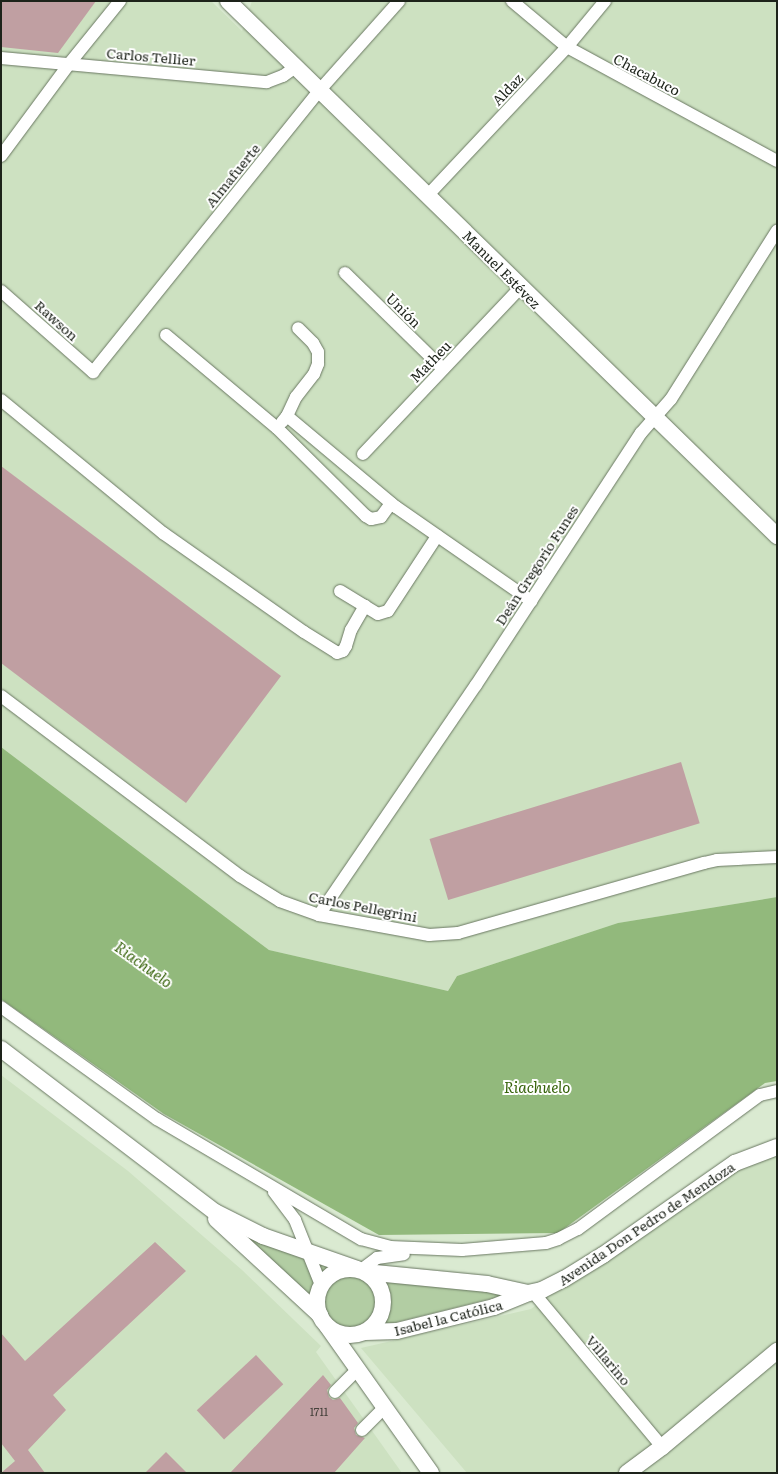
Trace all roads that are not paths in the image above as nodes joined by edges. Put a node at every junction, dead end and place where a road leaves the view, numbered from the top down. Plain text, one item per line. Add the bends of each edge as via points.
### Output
1 (120, 1) edge
2 (228, 1) edge
3 (399, 1) edge
4 (512, 1) edge
5 (605, 1) edge
6 (567, 47) junction
7 (1, 58) edge
8 (69, 64) junction
9 (294, 68) junction
10 (318, 92) junction
11 (1, 156) edge
12 (777, 161) edge
13 (428, 195) junction
14 (777, 232) edge
15 (345, 273) dead end
16 (520, 288) junction
17 (1, 291) edge
18 (298, 328) dead end
19 (166, 335) dead end
20 (443, 369) junction
21 (93, 372) joint
22 (1, 400) edge
23 (287, 416) junction
24 (655, 418) junction
25 (277, 428) junction
26 (362, 454) dead end
27 (391, 503) junction
28 (437, 536) junction
29 (777, 536) edge
30 (340, 591) dead end
31 (531, 601) junction
32 (365, 606) junction
33 (1, 696) edge
34 (777, 856) edge
35 (319, 916) junction
36 (1, 1007) edge
37 (2, 1051) edge
38 (777, 1091) edge
39 (777, 1147) edge
40 (269, 1186) junction
41 (187, 1192) junction
42 (462, 1250) junction
43 (310, 1254) junction
44 (361, 1270) junction
45 (321, 1285) junction
46 (530, 1292) junction
47 (322, 1319) junction
48 (365, 1332) junction
49 (777, 1351) edge
50 (357, 1370) junction
51 (333, 1389) dead end
52 (384, 1408) junction
53 (362, 1430) dead end
54 (662, 1447) junction
55 (432, 1473) edge
56 (626, 1473) edge

1 - 8 street
2 - 9 main road, Manuel Estévez
3 - 10 street, Almafuerte
4 - 6 street, Chacabuco
5 - 6 street, Aldaz
6 - 12 street, Chacabuco
6 - 13 street, Aldaz
7 - 8 street, Carlos Tellier
8 - 9 street, Carlos Tellier via 267,82
8 - 11 street
9 - 10 main road, Manuel Estévez
10 - 13 main road, Manuel Estévez
10 - 21 street, Almafuerte
13 - 16 main road, Manuel Estévez
14 - 24 street, Deán Gregorio Funes via 671,399
15 - 20 street, Unión
16 - 20 street, Matheu
16 - 24 main road, Manuel Estévez
17 - 21 street, Rawson
18 - 23 street via 313,343 318,352 318,364
19 - 25 street
20 - 26 street, Matheu
22 - 32 street via 163,533 337,652 343,651
23 - 25 street
23 - 27 street
24 - 29 main road, Manuel Estévez
24 - 31 street, Deán Gregorio Funes via 641,433
25 - 27 street via 366,516 371,519 380,517
27 - 28 street
28 - 31 street
28 - 32 street via 388,612 378,614
30 - 32 street
31 - 35 street, Deán Gregorio Funes
33 - 35 street, Carlos Pellegrini via 240,876 280,901
34 - 35 street, Carlos Pellegrini via 704,863 458,933 429,935
36 - 40 street via 157,1119
37 - 41 main road
38 - 42 street via 760,1095 564,1237 546,1243
39 - 46 main road, Avenida Don Pedro de Mendoza via 735,1163 603,1255 555,1284
40 - 42 street via 370,1243
40 - 43 street via 295,1220
41 - 43 main road via 230,1221
41 - 47 main road
42 - 44 street via 387,1256 372,1261
43 - 44 main road
43 - 45 street
44 - 45 main road via 336,1271
44 - 46 main road
44 - 48 main road via 378,1283 383,1299 381,1315
45 - 47 main road via 317,1300
46 - 48 main road, Isabel la Católica via 494,1308 397,1331
46 - 54 street, Villarino
47 - 48 main road via 342,1334
47 - 50 main road
48 - 50 main road via 357,1346
49 - 54 main road
50 - 51 street
50 - 52 main road
52 - 53 street
52 - 55 main road
54 - 56 main road

